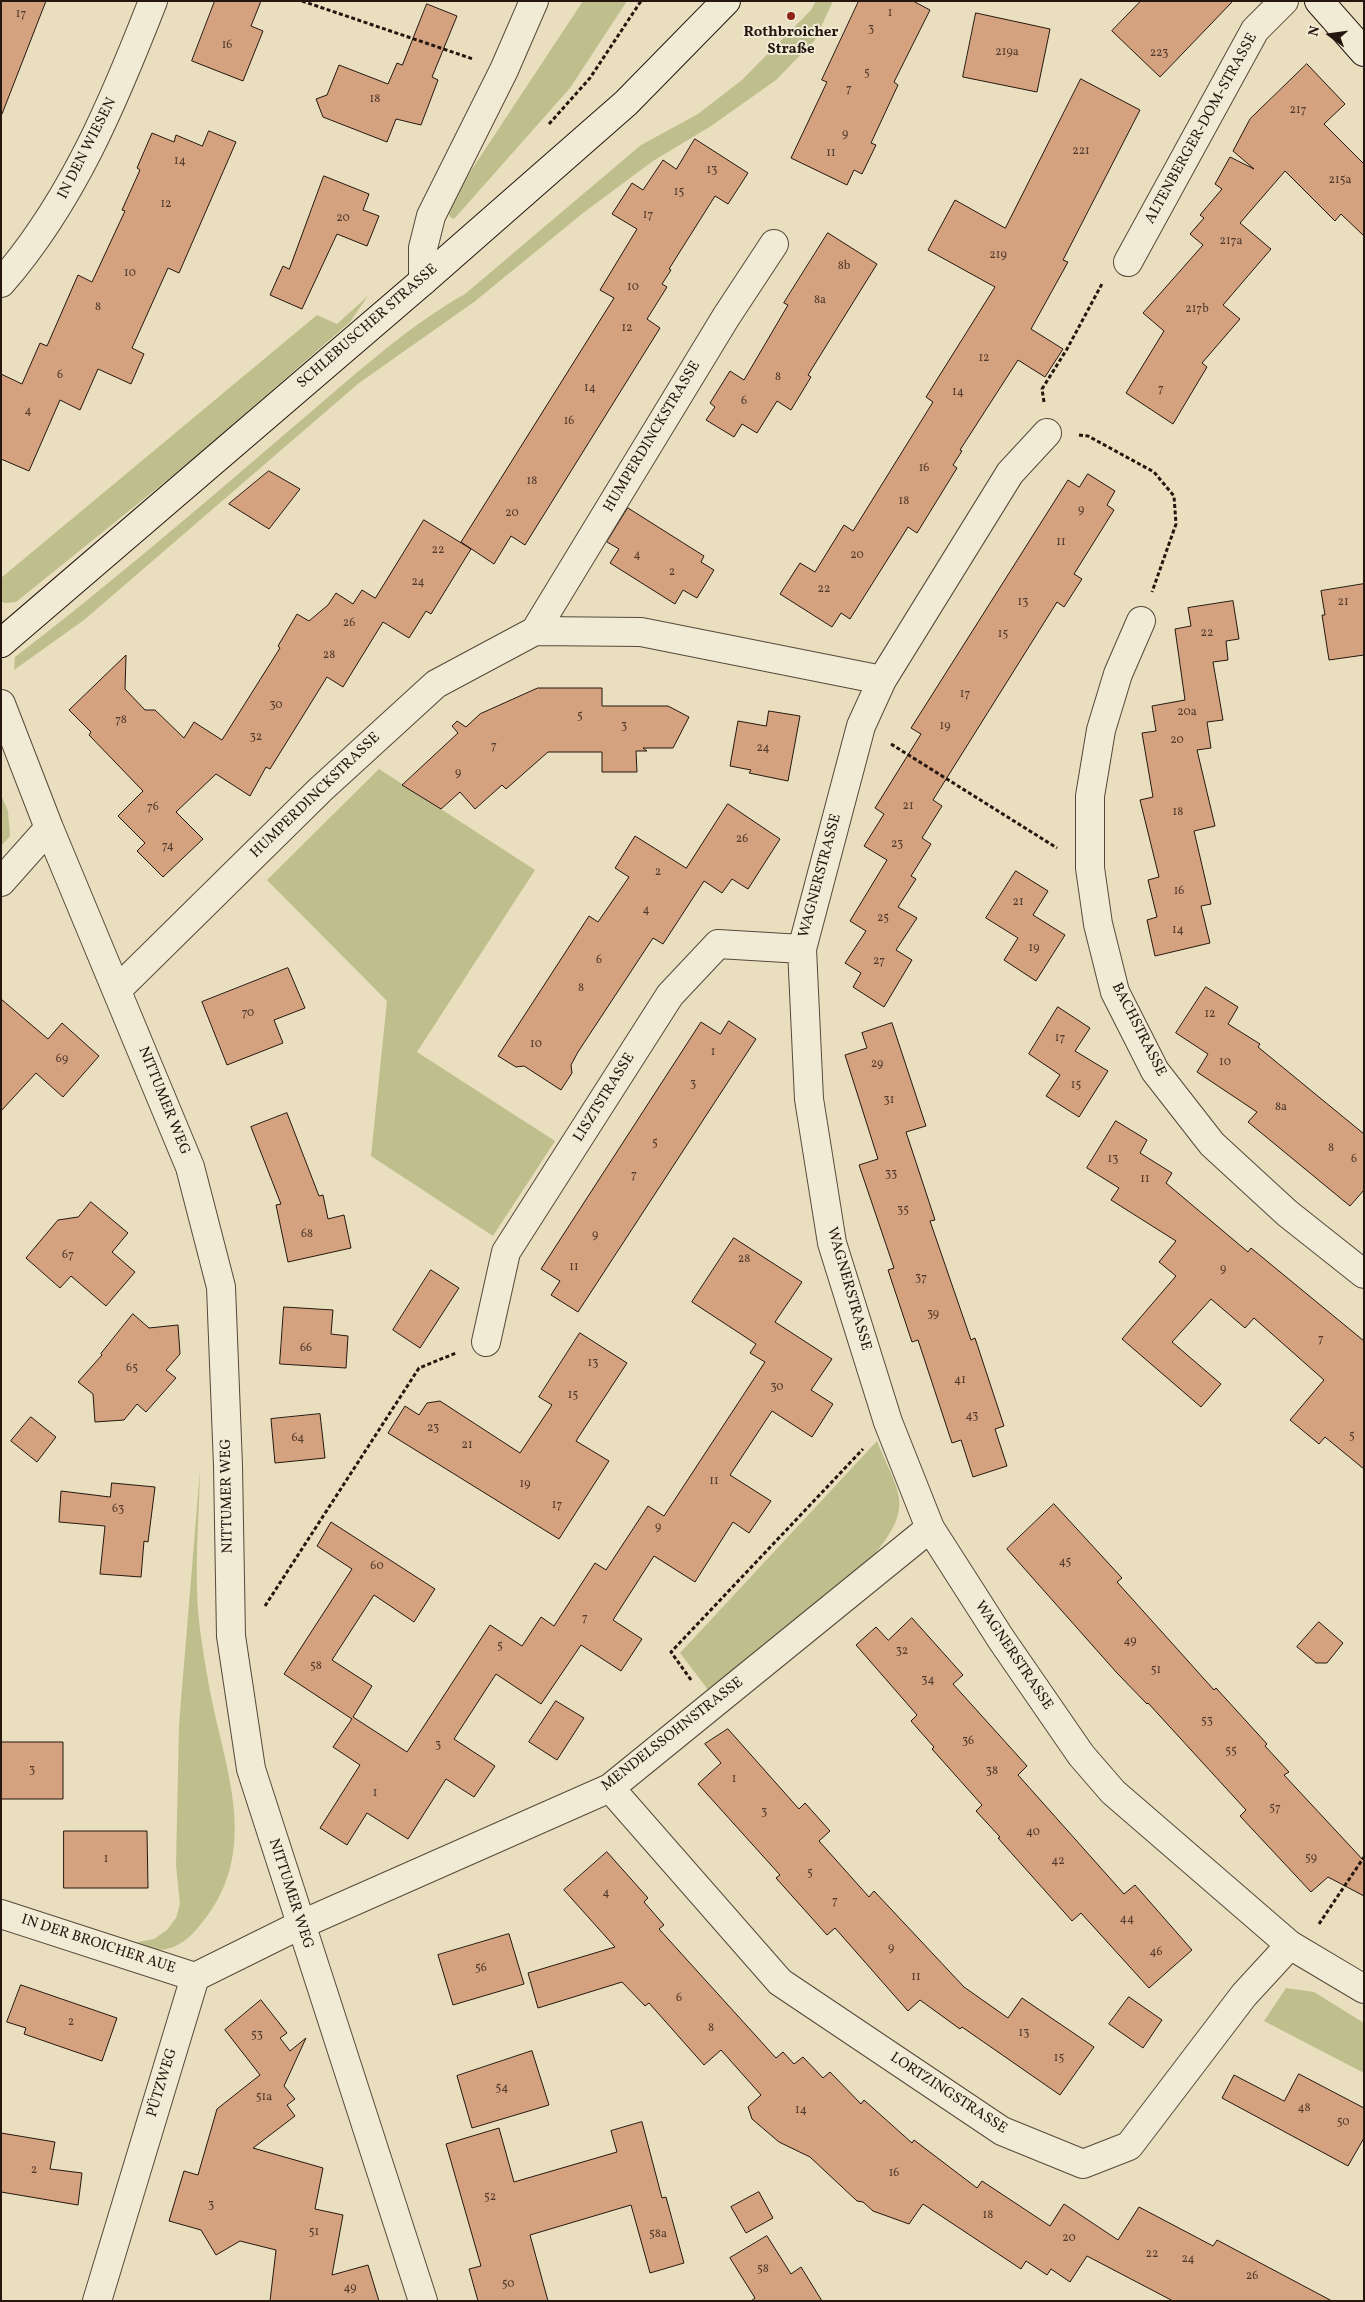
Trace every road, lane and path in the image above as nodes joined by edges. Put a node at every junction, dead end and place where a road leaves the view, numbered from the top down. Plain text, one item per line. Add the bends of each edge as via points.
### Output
1 (152, 1) edge
2 (302, 1) edge
3 (534, 1) edge
4 (642, 1) edge
5 (726, 1) edge
6 (1284, 1) edge
7 (1319, 1) edge
8 (636, 7) dead end
9 (1364, 52) edge
10 (504, 70) junction
11 (774, 244) dead end
12 (1128, 262) joint
13 (423, 281) junction
14 (1, 283) edge
15 (1047, 433) junction
16 (1141, 621) joint
17 (535, 630) junction
18 (1, 643) edge
19 (882, 680) junction
20 (1, 704) edge
21 (861, 726) junction
22 (49, 828) junction
23 (1090, 868) junction
24 (1, 882) edge
25 (802, 949) junction
26 (118, 989) junction
27 (1364, 1274) edge
28 (486, 1342) joint
29 (888, 1422) junction
30 (930, 1528) junction
31 (231, 1636) junction
32 (711, 1706) junction
33 (610, 1788) junction
34 (1364, 1857) edge
35 (1, 1914) edge
36 (300, 1924) junction
37 (1290, 1944) junction
38 (195, 1977) junction
39 (1364, 1988) edge
40 (97, 2301) edge
41 (423, 2301) edge

1 - 14 street, IN DEN WIESEN via 121,83 62,202 20,262
2 - 10 path
3 - 10 street
4 - 8 path
5 - 13 street, SCHLEBUSCHER STRASSE via 626,103
6 - 12 street, ALTENBERGER-DOM-STRASSE via 1255,30
7 - 9 street
10 - 13 street via 431,216 423,248
11 - 17 street, HUMPERDINCKSTRASSE
12 - 15 path via 1108,272 1042,389
13 - 18 street, SCHLEBUSCHER STRASSE
15 - 16 path via 1088,436 1154,472 1174,496 1176,524
15 - 19 street, WAGNERSTRASSE via 1010,473
16 - 23 street, BACHSTRASSE via 1118,674 1100,730 1090,796
17 - 19 street, HUMPERDINCKSTRASSE via 641,632
17 - 26 street, HUMPERDINCKSTRASSE via 436,684 320,790
19 - 21 street, WAGNERSTRASSE
20 - 22 street, NITTUMER WEG
21 - 23 path
21 - 25 street, WAGNERSTRASSE
22 - 24 street
22 - 26 street, NITTUMER WEG
23 - 27 street, BACHSTRASSE via 1098,924 1116,992 1155,1071 1212,1144 1287,1213
25 - 28 street, LISZTSTRASSE via 718,944 670,995 506,1252
25 - 29 street, WAGNERSTRASSE via 809,1098 832,1242
26 - 31 street, NITTUMER WEG via 190,1167 221,1286
28 - 31 path via 419,1368 260,1614
29 - 30 street, WAGNERSTRASSE
29 - 32 path via 671,1652
30 - 32 street, MENDELSSOHNSTRASSE
30 - 37 street, WAGNERSTRASSE via 1000,1639 1080,1755 1113,1792
31 - 36 street, NITTUMER WEG via 251,1769
32 - 33 street, MENDELSSOHNSTRASSE
33 - 36 street, MENDELSSOHNSTRASSE
33 - 37 street, LORTZINGSTRASSE via 780,1982 1002,2131 1083,2164 1129,2146 1244,1995
34 - 37 path via 1318,1925
35 - 38 street, IN DER BROICHER AUE
36 - 38 street
36 - 41 street, NITTUMER WEG
37 - 39 street, WAGNERSTRASSE
38 - 40 street, PÜTZWEG

